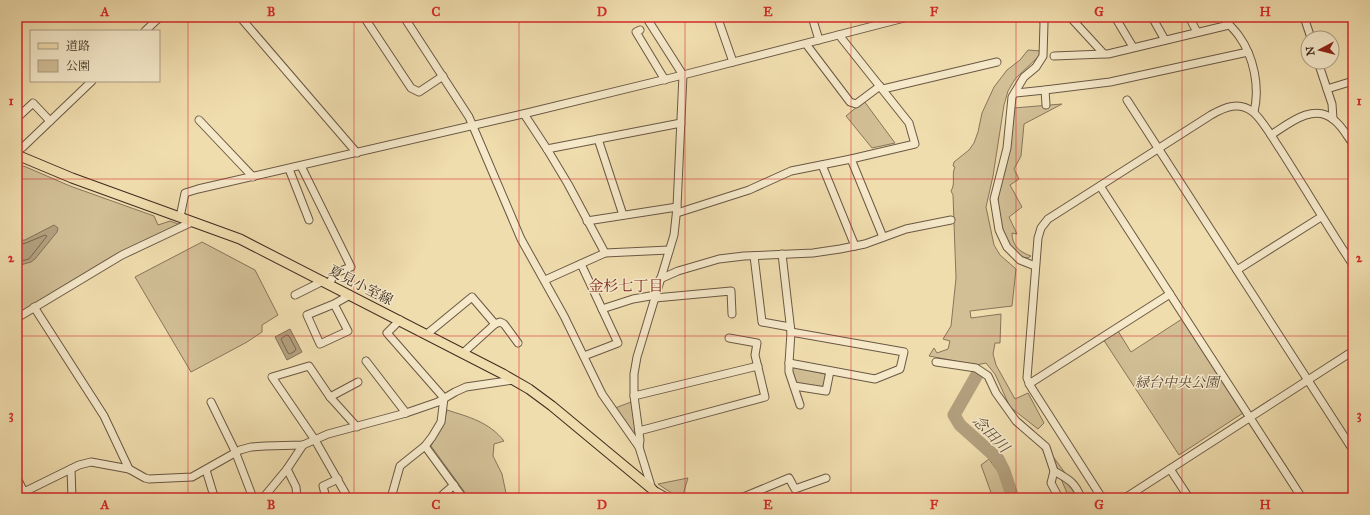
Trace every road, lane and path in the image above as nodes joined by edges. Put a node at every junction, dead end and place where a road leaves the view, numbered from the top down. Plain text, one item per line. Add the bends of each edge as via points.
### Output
1 (160, 17) edge
2 (240, 17) edge
3 (364, 17) edge
4 (404, 17) edge
5 (646, 17) edge
6 (812, 17) edge
7 (908, 17) edge
8 (1042, 17) edge
9 (1070, 17) edge
10 (1115, 17) edge
11 (1152, 17) edge
12 (1189, 17) edge
13 (1223, 17) edge
14 (1304, 17) edge
15 (718, 19) dead end
16 (891, 19) edge
17 (1229, 25) junction
18 (147, 30) edge
19 (640, 30) dead end
20 (1308, 30) edge
21 (1197, 32) junction
22 (839, 34) junction
23 (819, 40) junction
24 (1165, 40) junction
25 (806, 44) junction
26 (1133, 47) junction
27 (1248, 52) junction
28 (1104, 54) junction
29 (1054, 56) dead end
30 (733, 62) junction
31 (997, 62) dead end
32 (1321, 70) edge
33 (683, 75) junction
34 (443, 76) junction
35 (665, 80) junction
36 (1353, 81) edge
37 (91, 82) edge
38 (882, 87) junction
39 (1327, 89) junction
40 (1045, 90) junction
41 (1015, 92) junction
42 (1127, 100) dead end
43 (1046, 105) dead end
44 (1254, 112) junction
45 (524, 114) junction
46 (17, 118) edge
47 (1333, 119) junction
48 (50, 120) junction
49 (199, 120) dead end
50 (681, 123) junction
51 (473, 125) junction
52 (1271, 135) junction
53 (598, 139) junction
54 (1353, 144) edge
55 (547, 149) junction
56 (1158, 149) junction
57 (17, 151) edge
58 (357, 153) junction
59 (17, 155) edge
60 (852, 159) junction
61 (822, 165) junction
62 (301, 166) junction
63 (289, 169) junction
64 (254, 177) junction
65 (1100, 186) junction
66 (677, 210) junction
67 (623, 215) junction
68 (180, 217) junction
69 (1321, 217) junction
70 (309, 220) dead end
71 (951, 220) dead end
72 (587, 221) junction
73 (192, 222) junction
74 (883, 237) junction
75 (855, 246) junction
76 (669, 250) junction
77 (604, 253) junction
78 (782, 254) junction
79 (754, 256) junction
80 (582, 264) junction
81 (1353, 265) edge
82 (1035, 266) junction
83 (1237, 270) junction
84 (660, 279) junction
85 (545, 280) junction
86 (326, 283) junction
87 (1170, 294) junction
88 (295, 295) dead end
89 (350, 295) junction
90 (655, 297) junction
91 (334, 304) junction
92 (34, 307) junction
93 (602, 309) junction
94 (732, 314) dead end
95 (17, 318) edge
96 (400, 320) junction
97 (495, 324) junction
98 (791, 329) junction
99 (427, 334) junction
100 (729, 338) dead end
101 (518, 342) dead end
102 (1353, 351) edge
103 (463, 353) junction
104 (584, 356) junction
105 (366, 361) dead end
106 (936, 362) dead end
107 (788, 363) junction
108 (758, 366) junction
109 (830, 371) junction
110 (513, 380) junction
111 (1308, 380) junction
112 (358, 382) dead end
113 (1029, 384) junction
114 (794, 386) junction
115 (634, 396) junction
116 (330, 397) junction
117 (444, 398) junction
118 (210, 402) dead end
119 (800, 405) dead end
120 (406, 413) junction
121 (1250, 417) junction
122 (357, 427) junction
123 (639, 431) junction
124 (315, 440) junction
125 (303, 445) junction
126 (425, 446) junction
127 (638, 447) junction
128 (1353, 450) edge
129 (236, 451) junction
130 (71, 469) junction
131 (129, 469) junction
132 (287, 469) junction
133 (1170, 469) junction
134 (206, 470) junction
135 (1054, 471) junction
136 (17, 478) edge
137 (826, 478) dead end
138 (338, 479) junction
139 (454, 485) junction
140 (652, 489) junction
141 (72, 498) edge
142 (212, 498) edge
143 (253, 498) edge
144 (263, 498) edge
145 (297, 498) edge
146 (326, 498) edge
147 (348, 498) edge
148 (391, 498) edge
149 (439, 498) edge
150 (464, 498) edge
151 (659, 498) edge
152 (668, 498) edge
153 (741, 498) edge
154 (1059, 498) edge
155 (1081, 498) edge
156 (1102, 498) edge
157 (1125, 498) edge
158 (1189, 498) edge
159 (1302, 498) edge

1 - 18 street
2 - 58 street
3 - 34 street via 414,91 419,92
4 - 34 street
5 - 33 street
6 - 23 street
7 - 16 street
8 - 41 street via 1043,56 1036,67 1024,77
9 - 28 street
10 - 26 street
11 - 24 street
12 - 21 street
13 - 17 street
14 - 20 street
15 - 30 street
16 - 22 street
17 - 21 street
17 - 27 street
19 - 35 street via 636,32
21 - 24 street
22 - 23 street
22 - 38 street
23 - 25 street
24 - 26 street
25 - 30 street
25 - 38 street via 850,102 856,104
26 - 28 street
27 - 40 street via 1110,82
27 - 44 street via 1254,68
28 - 29 street
30 - 33 street
31 - 38 street
32 - 39 street
33 - 35 street
33 - 50 street
34 - 51 street
35 - 45 street
36 - 39 street
37 - 48 street
38 - 60 street via 909,123 914,144
39 - 47 street
40 - 41 street
40 - 43 street
41 - 82 street via 1012,97 1007,148 994,199 1001,236 1012,252 1024,262
42 - 56 street
44 - 52 street
44 - 56 street via 1240,106 1227,106
45 - 51 street
45 - 55 street
46 - 48 street via 33,103
47 - 52 street via 1318,113 1305,116
47 - 54 street
48 - 57 street
49 - 64 street
50 - 53 street
50 - 66 street
51 - 58 street
51 - 85 street via 512,219
52 - 69 street
53 - 55 street
53 - 67 street
55 - 72 street
56 - 65 street
56 - 83 street
58 - 62 street
59 - 68 main road, 夏見小室線
60 - 61 street
60 - 74 street
61 - 66 street via 791,171 748,190
61 - 75 street
62 - 63 street
62 - 86 street via 351,266 335,273
63 - 64 street
63 - 70 street
64 - 68 street via 185,193
65 - 82 street via 1048,219 1041,228 1038,238
65 - 87 street
66 - 67 street
66 - 76 street
67 - 72 street
68 - 73 main road, 夏見小室線
69 - 81 street
69 - 83 street
71 - 74 street via 906,229
72 - 77 street
73 - 86 main road, 夏見小室線 via 240,239
73 - 92 street via 134,249
74 - 75 street
75 - 78 street via 813,253
76 - 77 street
76 - 84 street
77 - 80 street
78 - 79 street
78 - 98 street
79 - 84 street via 719,260 678,271
79 - 98 street via 762,322
80 - 85 street
80 - 93 street
82 - 113 street via 1027,372
83 - 111 street
84 - 90 street
85 - 104 street
86 - 88 street
86 - 89 main road, 夏見小室線
87 - 113 street
87 - 121 street
89 - 91 street
89 - 96 main road, 夏見小室線
90 - 93 street via 633,299
90 - 94 street via 731,291
90 - 115 street via 637,357
91 - 91 street via 348,332 320,344 307,315
92 - 95 street
92 - 131 street via 104,416
93 - 104 street via 618,343
96 - 99 main road, 夏見小室線
96 - 117 street via 387,333
97 - 99 street via 472,297
97 - 101 street via 504,324
97 - 103 street
98 - 107 street
98 - 109 street via 904,352 900,369 875,379
99 - 103 main road, 夏見小室線
100 - 108 street via 757,343 755,355
102 - 111 street
103 - 110 main road, 夏見小室線
104 - 127 street via 602,394
105 - 120 street
106 - 135 street via 976,368 988,376 996,393 1016,421 1046,447
107 - 109 street
107 - 114 street
108 - 115 street
108 - 123 street via 766,397
109 - 114 street via 826,391
110 - 117 street via 466,387
110 - 140 main road, 夏見小室線 via 552,406
111 - 121 street
111 - 128 street
112 - 116 street
113 - 156 street
114 - 119 street
115 - 123 street
116 - 122 street
116 - 124 street via 309,366 272,377
117 - 120 street
117 - 126 street via 441,422
118 - 129 street
120 - 122 street
121 - 133 street
121 - 159 street
122 - 124 street
123 - 127 street
124 - 125 street
124 - 138 street
125 - 129 street via 251,447
125 - 132 street
126 - 139 street
126 - 148 street via 400,466
127 - 140 street
129 - 134 street
129 - 143 street
130 - 131 street via 91,462
130 - 136 street via 24,492
130 - 141 street
131 - 134 street via 145,478 186,478
132 - 144 street
132 - 145 street via 296,487
133 - 157 street
133 - 158 street
134 - 142 street via 213,493
135 - 154 street via 1051,483
135 - 155 street via 1071,481
137 - 153 street via 795,489 789,478
138 - 146 street via 323,486
138 - 147 street
139 - 149 street
139 - 150 street
140 - 151 main road, 夏見小室線
140 - 152 street

